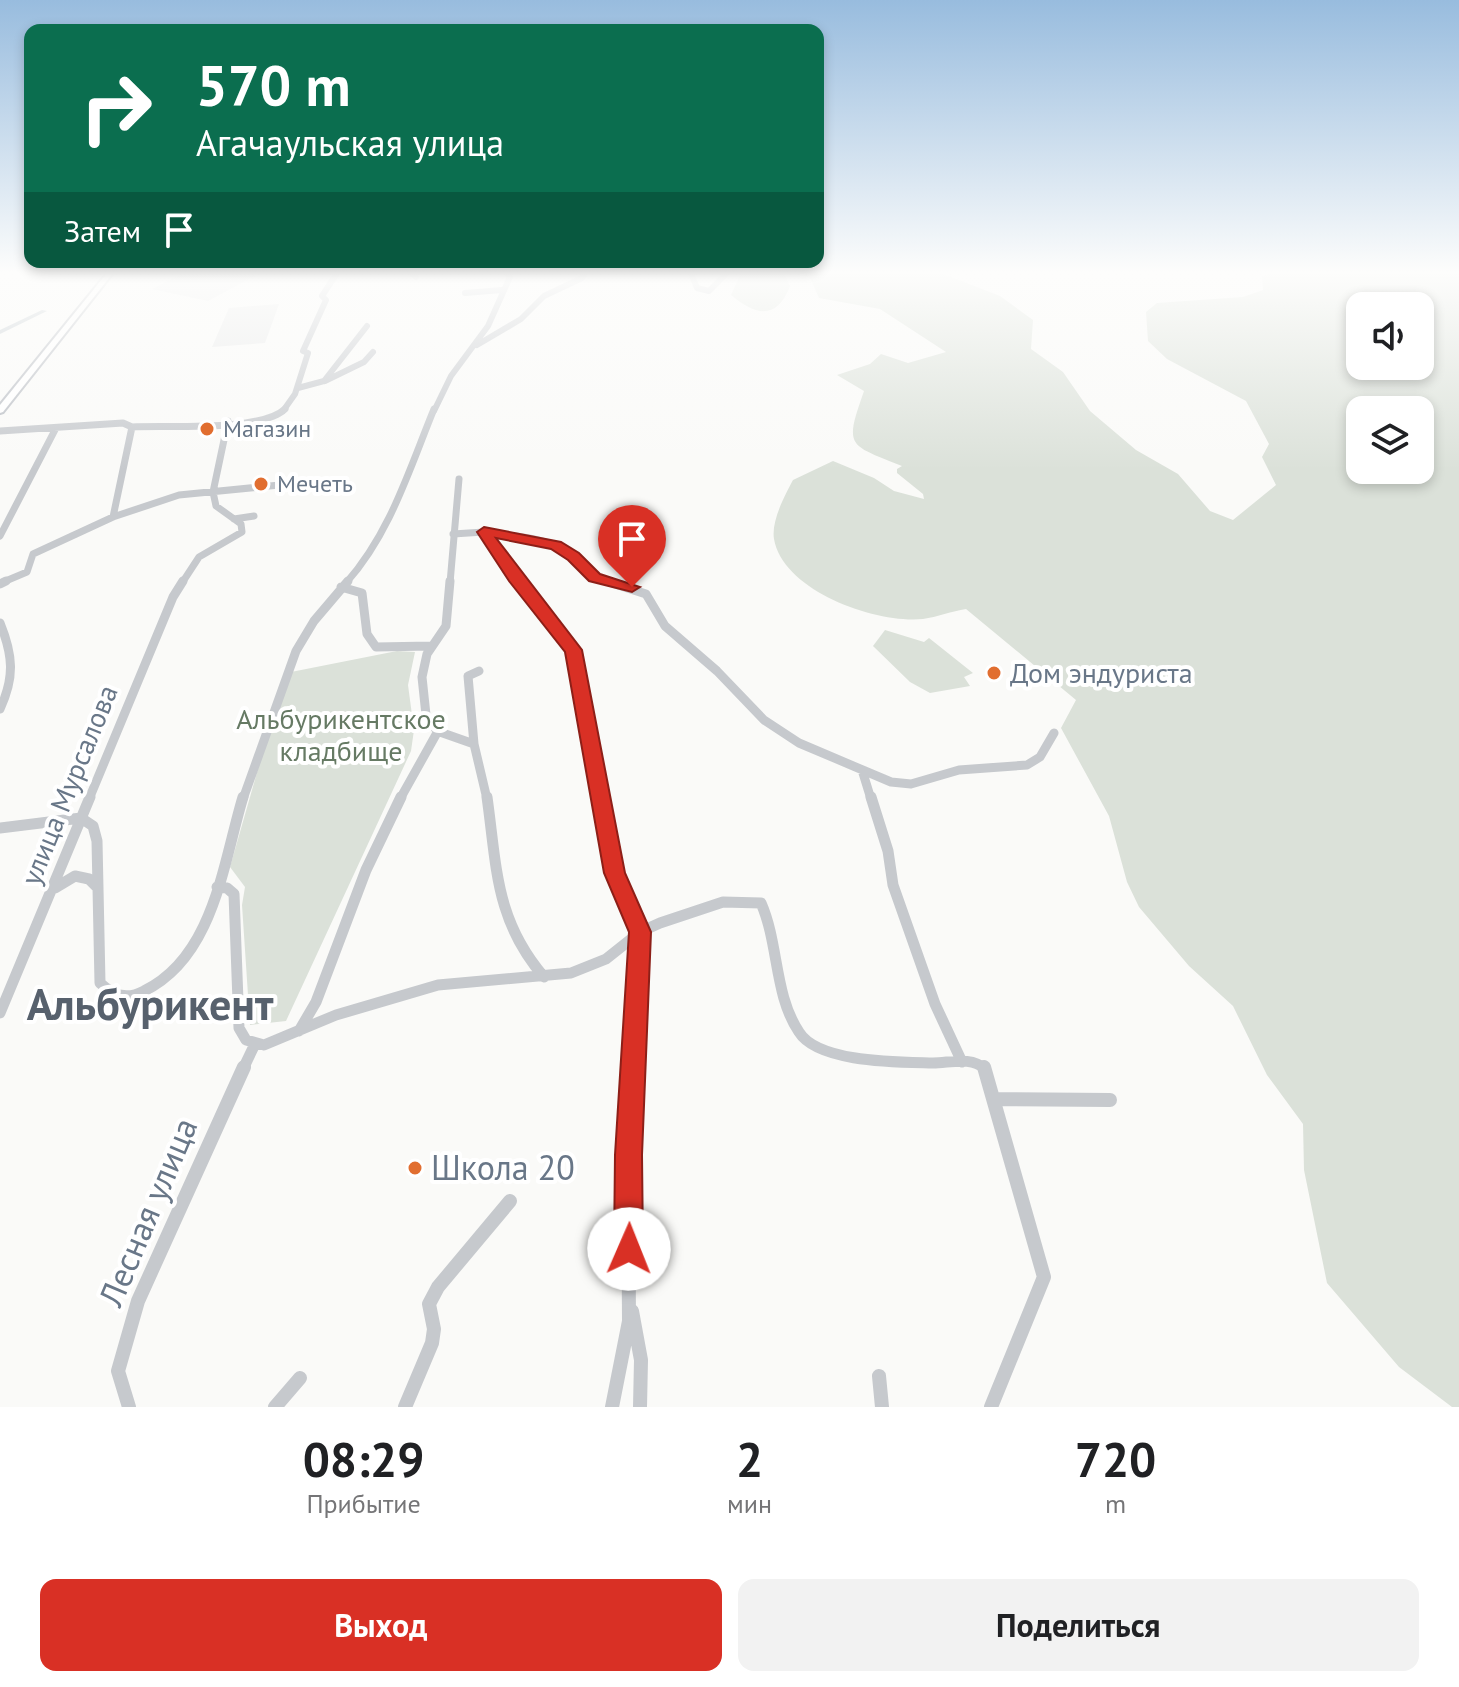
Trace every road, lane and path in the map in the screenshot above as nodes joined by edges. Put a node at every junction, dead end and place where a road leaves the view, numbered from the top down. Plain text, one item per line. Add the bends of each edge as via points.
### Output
1 (57, 339) edge
2 (309, 339) edge
3 (357, 339) edge
4 (481, 339) edge
5 (488, 339) edge
6 (476, 346) junction
7 (373, 352) dead end
8 (324, 381) junction
9 (298, 388) junction
10 (0, 410) edge
11 (228, 421) junction
12 (132, 427) junction
13 (56, 428) junction
14 (0, 432) edge
15 (459, 479) dead end
16 (290, 484) dead end
17 (213, 492) junction
18 (254, 516) dead end
19 (113, 517) junction
20 (234, 519) junction
21 (484, 532) junction
22 (453, 534) junction
23 (0, 536) edge
24 (0, 584) edge
25 (341, 587) junction
26 (0, 623) edge
27 (431, 646) junction
28 (479, 671) dead end
29 (0, 709) edge
30 (438, 731) junction
31 (1054, 733) dead end
32 (474, 744) junction
33 (862, 770) junction
34 (81, 818) junction
35 (0, 828) edge
36 (96, 886) junction
37 (217, 887) junction
38 (52, 890) junction
39 (640, 932) junction
40 (544, 977) junction
41 (0, 1013) edge
42 (299, 1031) junction
43 (255, 1044) junction
44 (962, 1062) junction
45 (995, 1099) junction
46 (1110, 1100) dead end
47 (510, 1201) dead end
48 (628, 1284) junction
49 (879, 1376) dead end
50 (300, 1378) dead end
51 (129, 1407) edge
52 (275, 1407) edge
53 (405, 1407) edge
54 (612, 1407) edge
55 (640, 1407) edge
56 (882, 1407) edge
57 (991, 1407) edge

1 - 10 main road
2 - 9 street
3 - 8 street
4 - 6 street
5 - 6 street
6 - 25 street via 447,381 379,539
7 - 8 street via 364,362
8 - 9 street
9 - 11 street via 281,413
11 - 12 street
11 - 17 street
12 - 13 street via 123,423
12 - 19 street
13 - 14 street
13 - 23 street
15 - 22 street
16 - 17 street
17 - 19 street via 187,493
17 - 20 street via 216,506
18 - 20 street
19 - 24 street via 33,554 27,572
20 - 34 street, улица Мурсалова via 242,532 199,557 183,577
21 - 22 street
21 - 33 street via 556,545 595,578 646,594 665,626 764,720 799,743
21 - 39 street via 573,650 615,873
22 - 27 street via 446,626
25 - 27 street via 362,593 367,634 376,647
25 - 37 street via 317,613 297,649 255,759
26 - 29 street via 15,675
27 - 30 street via 421,686 426,715
28 - 32 street via 468,676
30 - 32 street
30 - 42 street via 366,870 316,1002
31 - 33 street via 1040,757 1027,765 959,770 911,784
32 - 40 street via 509,924 520,949
33 - 44 street via 888,851 893,885 935,1004
34 - 35 street
34 - 36 street via 93,826 97,841
34 - 38 street, улица Мурсалова
36 - 37 street via 100,983 121,997 143,992 184,959
36 - 38 street via 75,876
37 - 43 street via 234,894 239,1028
38 - 41 street, улица Мурсалова
39 - 40 street via 594,964
39 - 44 street via 723,902 756,901 764,907 794,1026 810,1045 890,1059
39 - 48 street via 628,1155
40 - 42 street via 438,985
42 - 43 street via 277,1043
43 - 51 street, Лесная улица via 138,1301 118,1371
44 - 45 street via 985,1068
45 - 46 street
45 - 57 street via 1044,1277
47 - 53 street via 429,1304 432,1343
48 - 54 street via 629,1321
48 - 55 street via 641,1360
49 - 56 street
50 - 52 street

